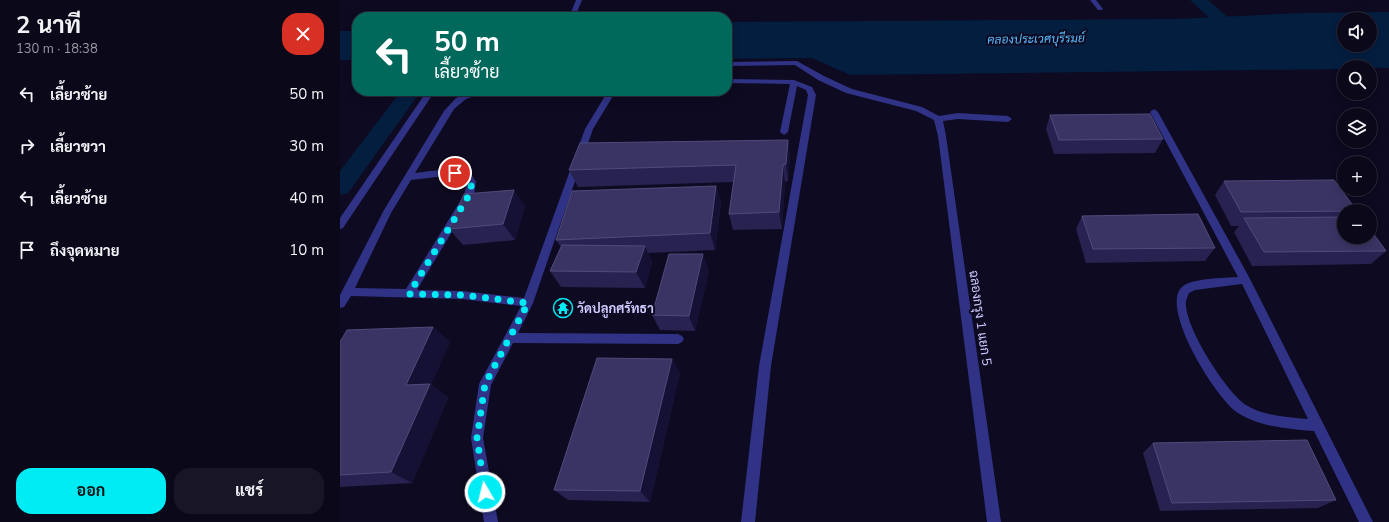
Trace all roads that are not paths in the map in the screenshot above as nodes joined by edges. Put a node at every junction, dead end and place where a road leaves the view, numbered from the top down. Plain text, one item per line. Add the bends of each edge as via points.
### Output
1 (579, 0) edge
2 (1093, 0) edge
3 (1100, 9) dead end
4 (574, 12) edge
5 (732, 64) edge
6 (732, 82) edge
7 (794, 82) junction
8 (428, 96) edge
9 (465, 96) edge
10 (609, 96) edge
11 (1154, 112) dead end
12 (938, 119) junction
13 (1008, 119) dead end
14 (784, 132) dead end
15 (409, 177) junction
16 (340, 225) edge
17 (1245, 280) junction
18 (348, 292) junction
19 (409, 294) junction
20 (528, 303) junction
21 (340, 304) edge
22 (510, 338) junction
23 (678, 339) dead end
24 (1319, 426) junction
25 (491, 522) edge
26 (748, 522) edge
27 (994, 522) edge
28 (1366, 522) edge

1 - 4 street
2 - 3 street
5 - 12 street via 796,63 849,91 919,109
6 - 7 street
7 - 14 street
7 - 26 street via 810,89 812,101 765,366
8 - 16 street
9 - 15 street via 456,101
10 - 20 street via 589,129
11 - 17 street
12 - 13 street via 958,116
12 - 27 street, ฉลองกรุง 1 แยก 5
15 - 18 street via 387,212
15 - 19 street via 464,173 472,182 469,195
17 - 24 street
17 - 24 street via 1193,286 1185,290 1181,302 1194,342 1213,376 1241,408 1275,421
18 - 19 street
18 - 21 street
19 - 20 street via 462,295
20 - 22 street
22 - 23 street
22 - 25 street via 485,384 477,438
24 - 28 street

